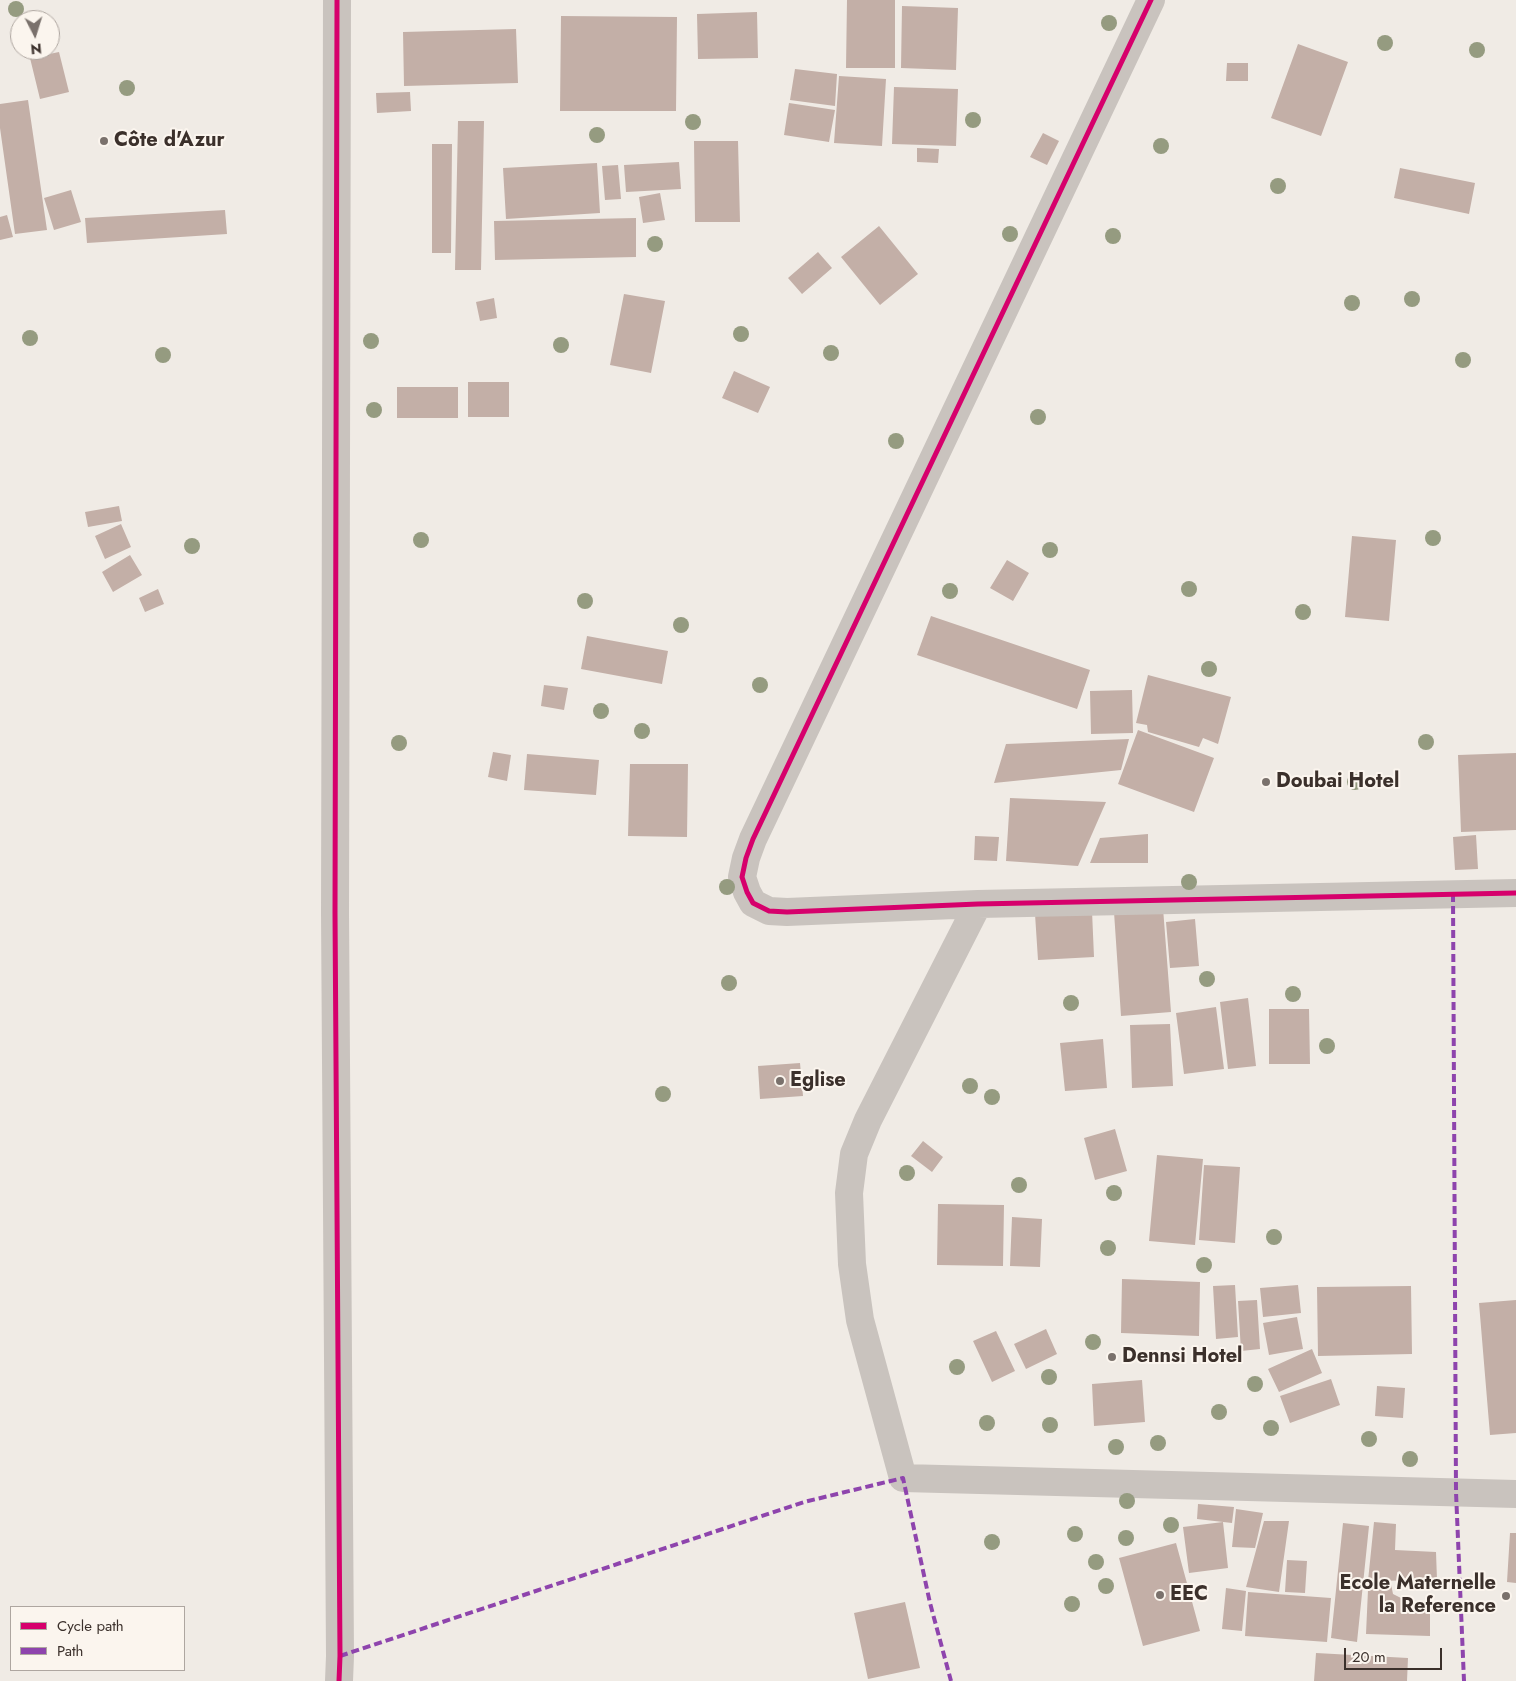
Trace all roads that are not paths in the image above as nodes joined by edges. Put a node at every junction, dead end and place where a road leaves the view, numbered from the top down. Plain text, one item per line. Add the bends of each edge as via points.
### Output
1 (337, 0) edge
2 (1151, 0) edge
3 (1516, 893) edge
4 (978, 904) junction
5 (1516, 1494) edge
6 (339, 1681) edge

1 - 6 street via 335,922
2 - 4 street via 752,839 742,878 753,903 769,912
3 - 4 street
4 - 5 street via 868,1120 854,1154 849,1193 852,1264 860,1320 903,1478

